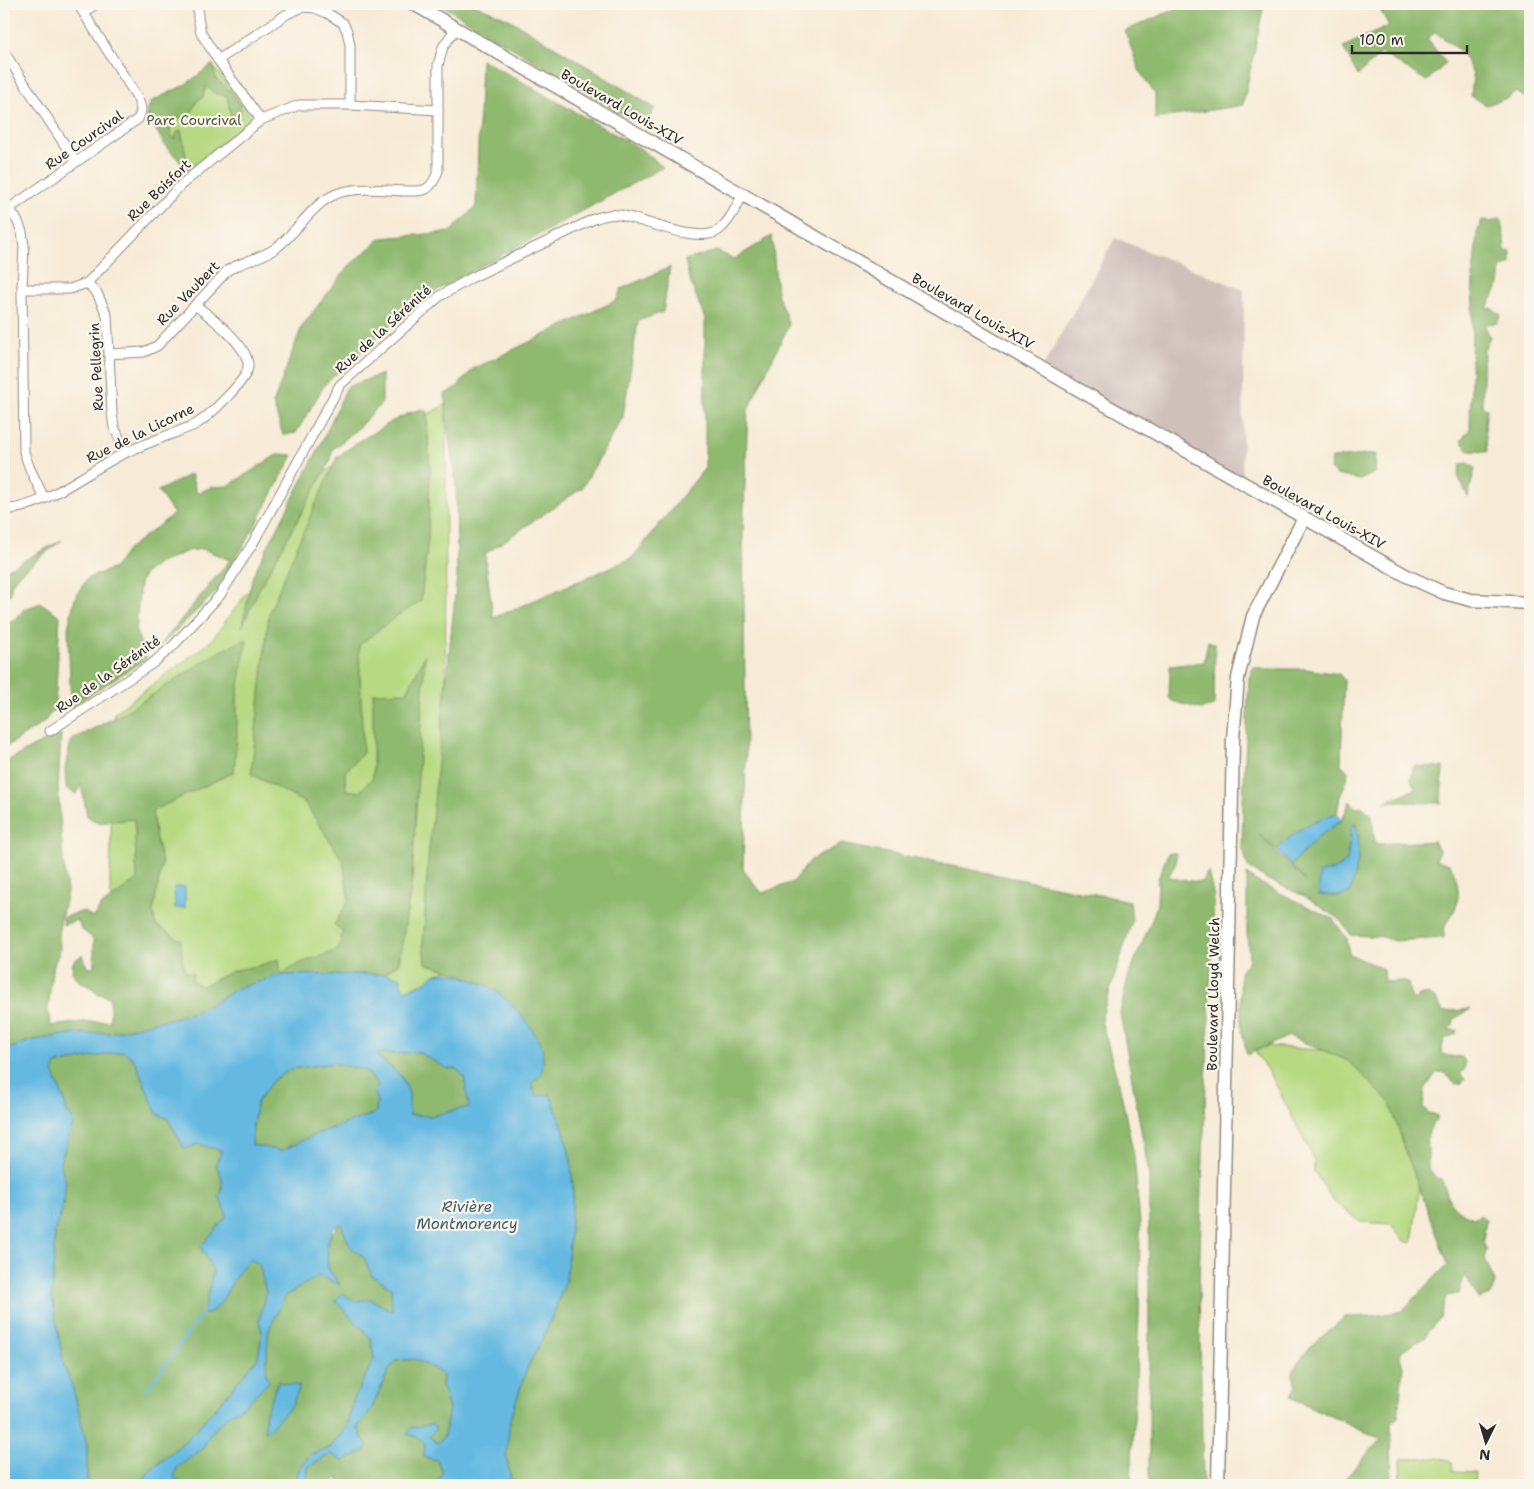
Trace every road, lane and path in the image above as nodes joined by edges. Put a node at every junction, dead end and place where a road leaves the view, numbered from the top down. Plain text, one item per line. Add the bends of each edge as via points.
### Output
1 (78, 4) edge
2 (96, 4) edge
3 (198, 4) edge
4 (414, 4) edge
5 (84, 12) junction
6 (456, 28) junction
7 (4, 52) edge
8 (218, 60) junction
9 (350, 105) junction
10 (438, 110) junction
11 (262, 120) junction
12 (76, 162) junction
13 (743, 194) junction
14 (4, 200) edge
15 (10, 208) junction
16 (86, 283) junction
17 (22, 289) junction
18 (195, 305) junction
19 (108, 354) junction
20 (126, 452) junction
21 (44, 498) junction
22 (4, 510) edge
23 (1304, 518) junction
24 (1530, 603) edge
25 (50, 731) dead end
26 (1218, 1485) edge

1 - 5 street, Rue Courcival
2 - 5 street
3 - 8 street via 201,33
4 - 6 main road, Boulevard Louis-XIV
5 - 12 street, Rue Courcival via 142,112 138,119
6 - 10 street, Rue Vaubert via 443,47 438,65
6 - 13 main road, Boulevard Louis-XIV
7 - 12 street
8 - 9 street via 287,14 303,7 315,8 343,24 347,31
8 - 11 street
9 - 10 street, Rue Boisfort
9 - 11 street, Rue Boisfort via 299,105
10 - 18 street, Rue Vaubert via 438,170 426,189 354,190 325,200 278,247 228,270
11 - 16 street, Rue Boisfort via 182,184
12 - 15 street, Rue Courcival
13 - 23 main road, Boulevard Louis-XIV
13 - 25 street, Rue de la Sérénité via 717,232 700,235 619,214 607,215 440,296 340,386 253,543 220,595 153,663
14 - 15 street
15 - 17 street via 22,232
16 - 17 street via 70,289
16 - 19 street, Rue Pellegrin via 97,293 107,316
17 - 21 street via 24,452
18 - 19 street, Rue Vaubert via 157,346 144,352
18 - 20 street, Rue de la Licorne via 244,352 248,362 245,377 197,423
19 - 20 street, Rue Pellegrin via 114,427
20 - 21 street, Rue de la Licorne
21 - 22 street, Rue de la Licorne via 16,510
23 - 24 main road, Boulevard Louis-XIV via 1444,593 1471,600
23 - 26 main road, Boulevard Lloyd Welch via 1253,616 1238,678 1233,758

